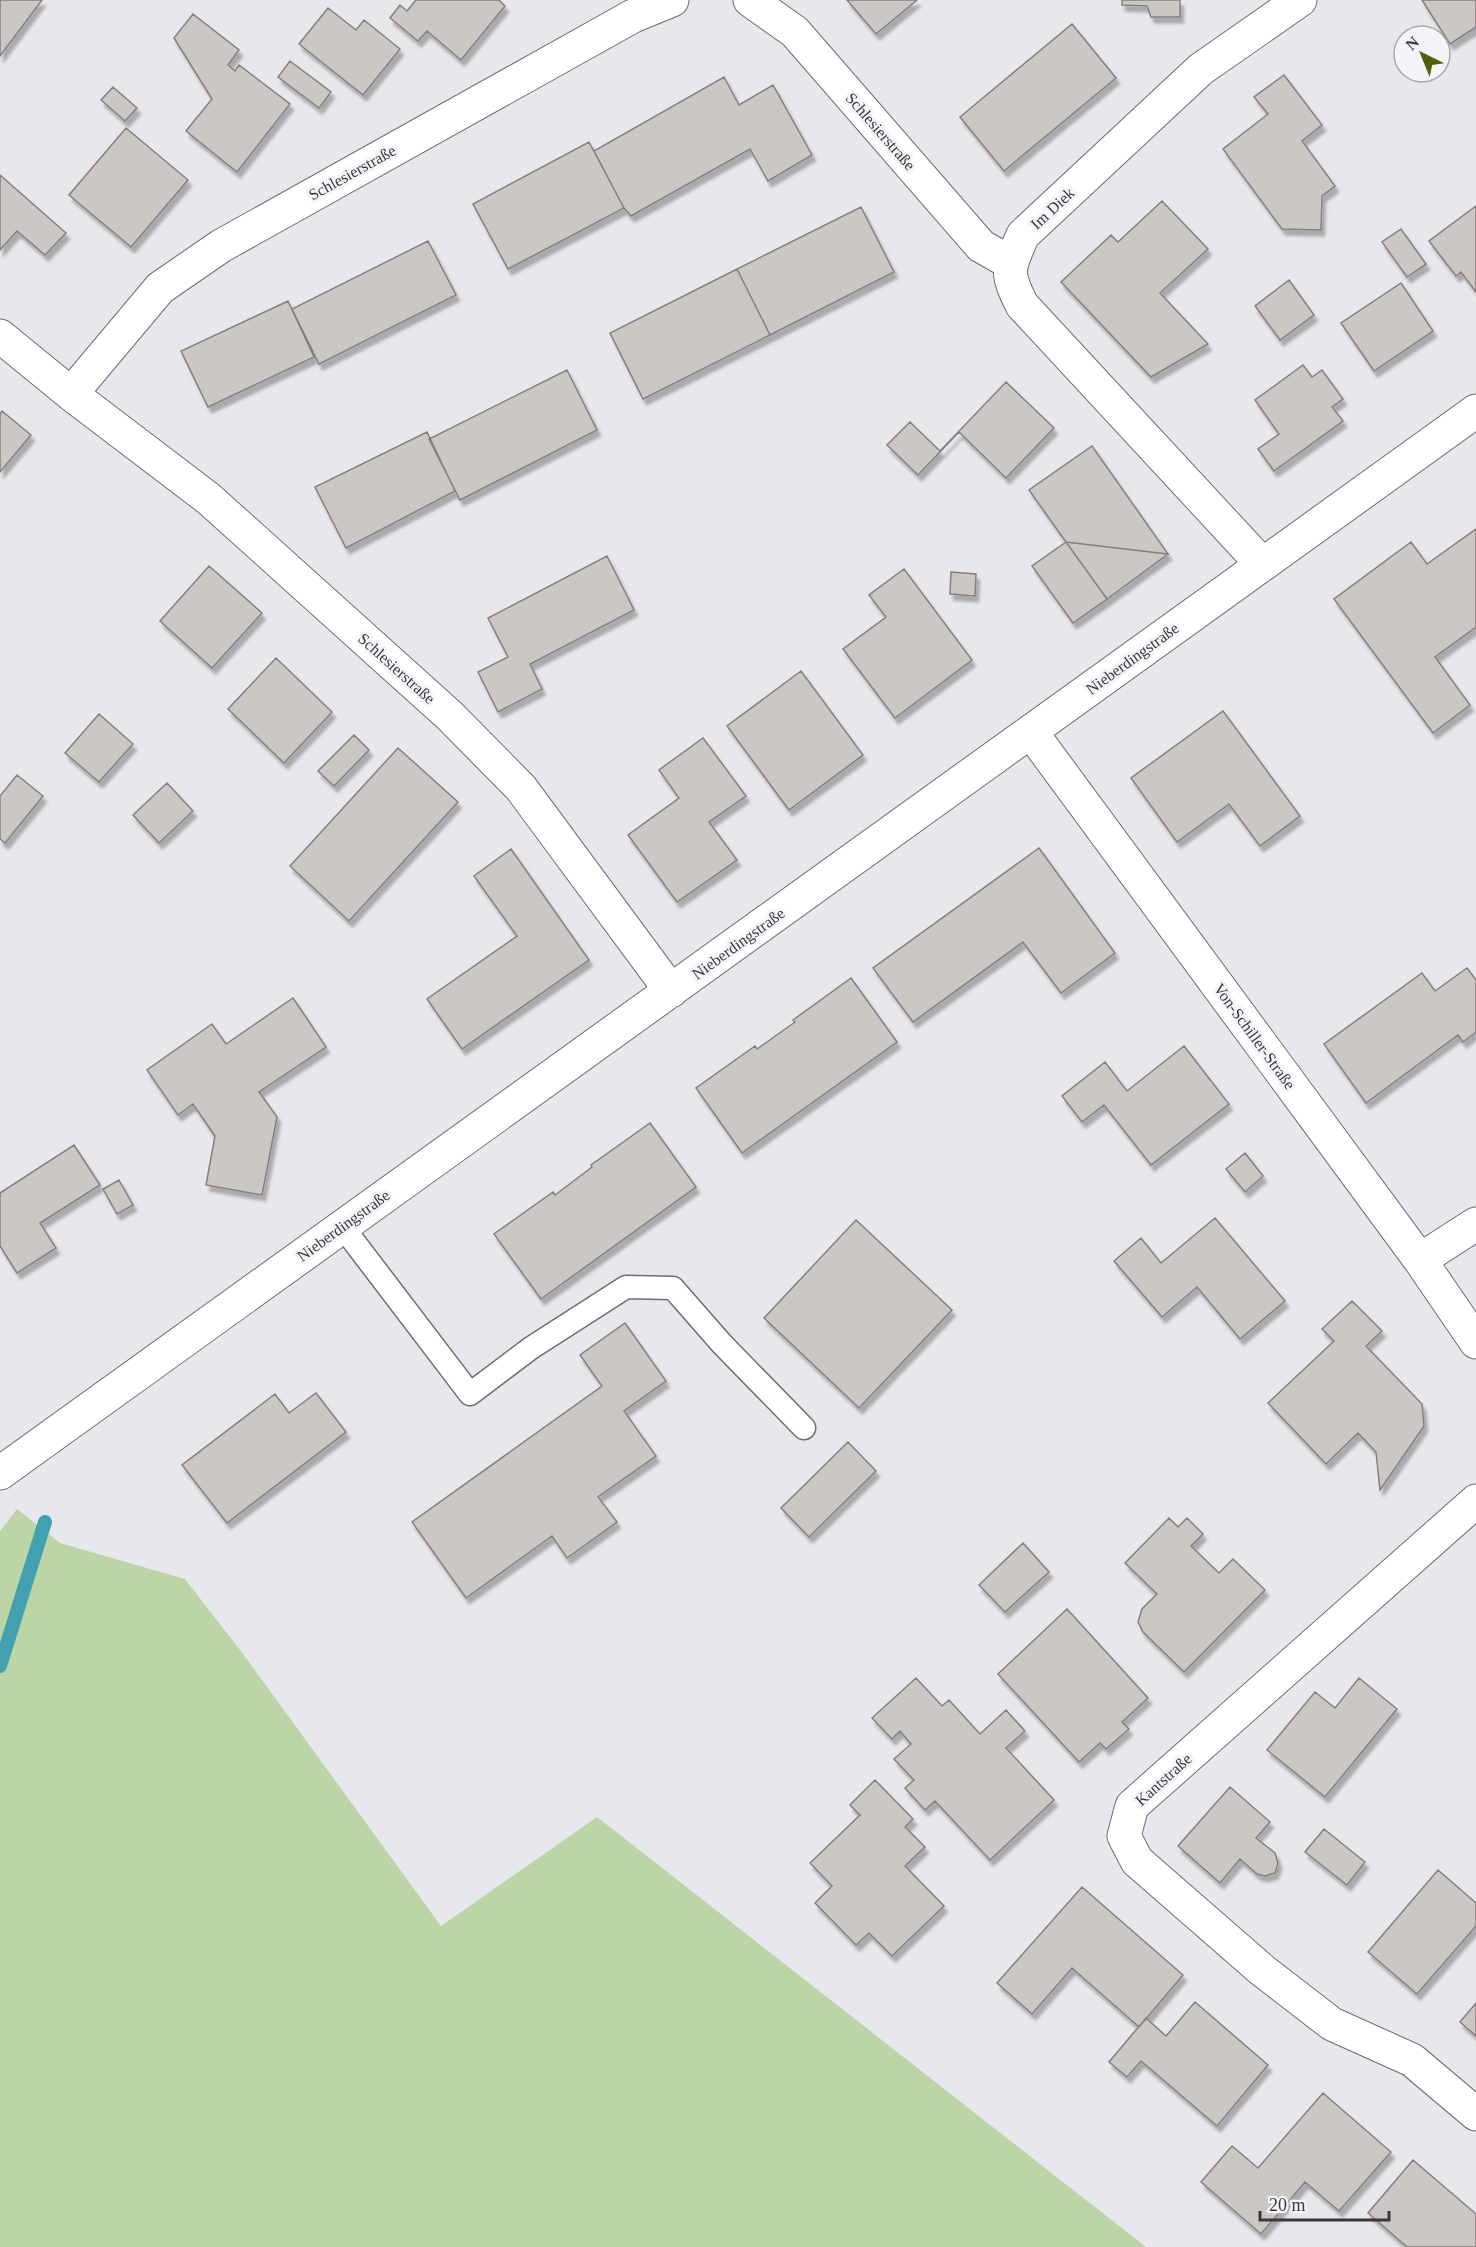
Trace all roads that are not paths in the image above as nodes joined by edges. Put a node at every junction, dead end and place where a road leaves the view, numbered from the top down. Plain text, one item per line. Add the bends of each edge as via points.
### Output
1 (672, 0) edge
2 (750, 0) edge
3 (1300, 0) edge
4 (1011, 263) junction
5 (0, 336) edge
6 (71, 394) junction
7 (1476, 411) edge
8 (1262, 564) junction
9 (1031, 732) junction
10 (671, 991) junction
11 (1476, 1224) edge
12 (342, 1226) junction
13 (1419, 1260) junction
14 (1476, 1342) edge
15 (804, 1428) dead end
16 (0, 1473) edge
17 (1476, 1501) edge
18 (1476, 2114) edge

1 - 6 street, Schlesierstraße via 633,16 221,246 160,288
2 - 4 street, Schlesierstraße via 795,32 981,246
3 - 4 street, Im Diek via 1201,69 1023,235
4 - 8 street via 1010,281 1022,305
5 - 6 street, Schlesierstraße
6 - 10 street, Schlesierstraße via 209,499 450,716 521,788
7 - 8 street, Nieberdingstraße
8 - 9 street, Nieberdingstraße
9 - 10 street, Nieberdingstraße
9 - 13 street, Von-Schiller-Straße
10 - 12 street, Nieberdingstraße
11 - 13 street
12 - 15 lane via 470,1394 531,1348 626,1287 673,1288
12 - 16 street, Nieberdingstraße
13 - 14 street, Von-Schiller-Straße
17 - 18 street, Kantstraße via 1132,1806 1124,1836 1137,1861 1262,1970 1332,2024 1412,2060

